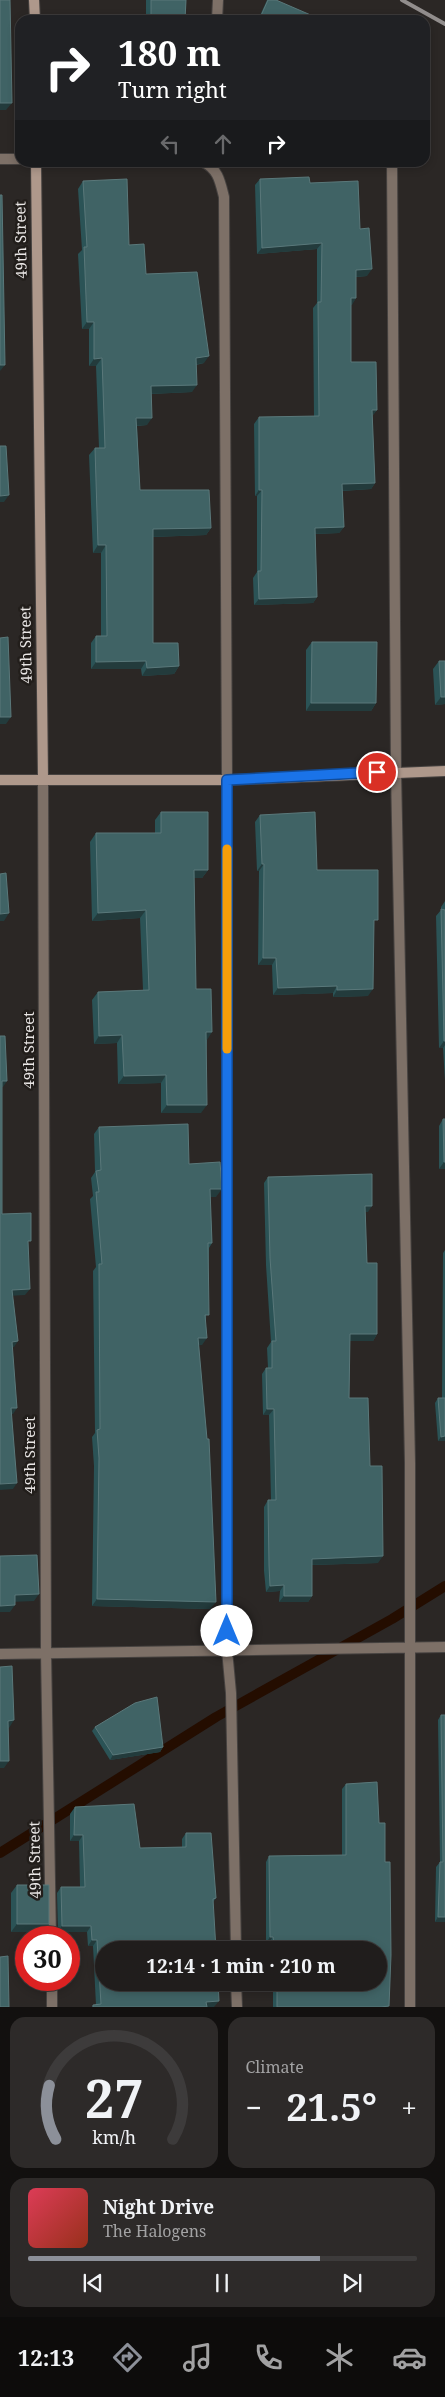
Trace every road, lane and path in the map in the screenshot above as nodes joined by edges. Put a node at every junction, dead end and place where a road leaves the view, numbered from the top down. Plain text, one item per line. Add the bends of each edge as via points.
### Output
1 (34, 0) edge
2 (218, 0) edge
3 (34, 15) edge
4 (217, 15) edge
5 (0, 159) edge
6 (15, 159) edge
7 (36, 167) edge
8 (210, 167) edge
9 (392, 167) edge
10 (445, 770) edge
11 (396, 772) junction
12 (43, 779) junction
13 (0, 780) edge
14 (227, 780) junction
15 (445, 1647) edge
16 (411, 1648) junction
17 (227, 1650) junction
18 (46, 1653) junction
19 (0, 1654) edge
20 (51, 1926) edge
21 (236, 1941) edge
22 (52, 1991) edge
23 (236, 1991) edge
24 (52, 2007) edge
25 (237, 2007) edge
26 (410, 2007) edge

1 - 3 main road
2 - 4 street
5 - 6 street
7 - 12 main road, 49th Street
8 - 14 street via 219,176 224,197
9 - 11 street
10 - 11 main road
11 - 14 main road
11 - 16 street
12 - 13 main road
12 - 14 main road
12 - 18 street, 49th Street
14 - 17 street
15 - 16 street
16 - 17 street
16 - 26 street via 408,1754
17 - 18 street
17 - 21 street via 231,1693
18 - 19 street
18 - 20 street, 49th Street
22 - 24 street
23 - 25 street

